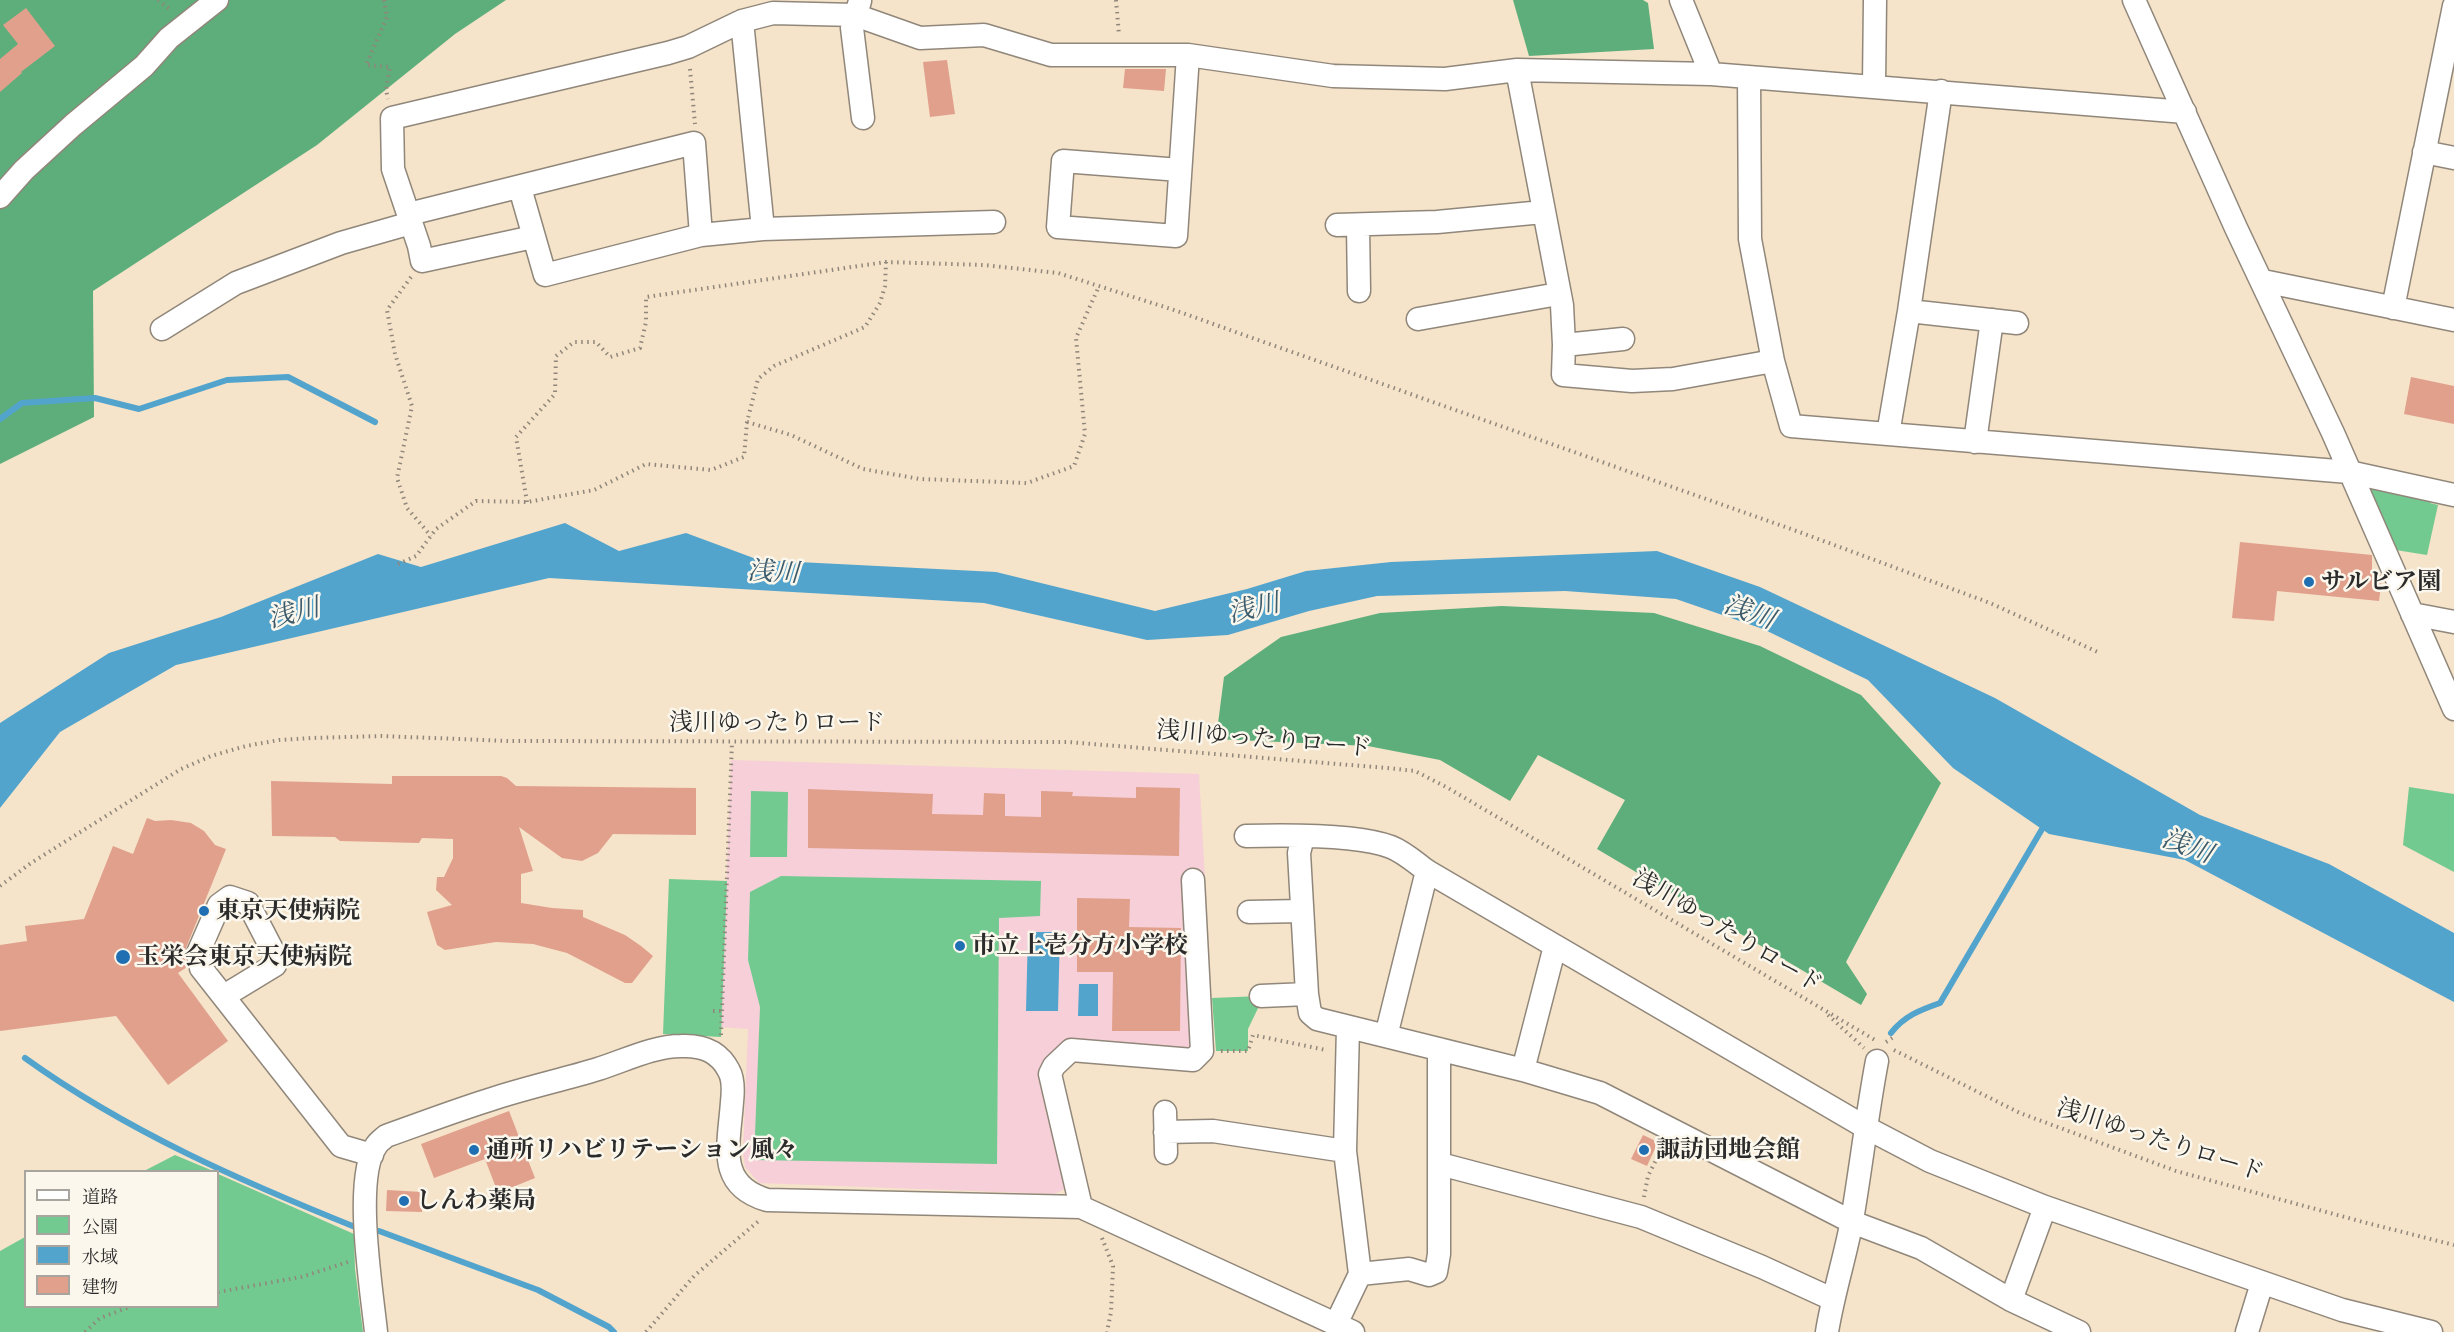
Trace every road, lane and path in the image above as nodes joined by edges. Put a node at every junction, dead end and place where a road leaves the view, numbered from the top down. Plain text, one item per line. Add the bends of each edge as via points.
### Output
1 (218, 0) edge
2 (384, 0) edge
3 (1116, 0) edge
4 (1681, 0) edge
5 (1875, 0) edge
6 (2134, 0) edge
7 (2454, 6) edge
8 (857, 7) edge
9 (754, 12) edge
10 (688, 47) junction
11 (1121, 55) junction
12 (1188, 55) junction
13 (1517, 70) junction
14 (1712, 74) junction
15 (1749, 77) junction
16 (1874, 86) junction
17 (1941, 91) junction
18 (2185, 112) junction
19 (392, 118) junction
20 (863, 118) dead end
21 (694, 142) junction
22 (2424, 152) junction
23 (2454, 158) edge
24 (1180, 170) junction
25 (520, 188) junction
26 (0, 197) edge
27 (1544, 212) junction
28 (410, 219) junction
29 (994, 222) dead end
30 (763, 229) junction
31 (701, 235) junction
32 (533, 237) junction
33 (422, 261) junction
34 (886, 262) junction
35 (2263, 281) junction
36 (1099, 286) junction
37 (1359, 291) dead end
38 (1558, 294) junction
39 (2392, 308) junction
40 (1909, 311) junction
41 (1418, 319) dead end
42 (1992, 320) junction
43 (2454, 320) edge
44 (2017, 323) dead end
45 (162, 329) dead end
46 (1623, 339) dead end
47 (1564, 345) junction
48 (1773, 361) junction
49 (747, 422) junction
50 (1888, 434) junction
51 (1975, 442) junction
52 (2349, 472) junction
53 (2454, 495) edge
54 (527, 502) junction
55 (431, 536) junction
56 (398, 564) dead end
57 (2412, 614) junction
58 (2454, 622) edge
59 (2100, 653) dead end
60 (2454, 709) edge
61 (732, 742) junction
62 (1246, 836) dead end
63 (1303, 837) junction
64 (1427, 870) junction
65 (1193, 880) dead end
66 (0, 886) edge
67 (1302, 911) junction
68 (1249, 912) dead end
69 (1555, 946) junction
70 (1307, 994) junction
71 (224, 996) dead end
72 (1261, 996) dead end
73 (1821, 1009) junction
74 (713, 1011) dead end
75 (722, 1011) junction
76 (1348, 1027) junction
77 (1386, 1036) junction
78 (1439, 1048) junction
79 (713, 1051) junction
80 (1202, 1051) junction
81 (1347, 1054) junction
82 (1877, 1061) joint
83 (1523, 1070) junction
84 (1865, 1127) junction
85 (1671, 1129) junction
86 (1165, 1133) dead end
87 (1345, 1151) junction
88 (372, 1155) junction
89 (1440, 1164) junction
90 (778, 1201) junction
91 (1081, 1207) junction
92 (2045, 1207) junction
93 (1641, 1217) junction
94 (1852, 1222) junction
95 (1101, 1232) dead end
96 (2454, 1245) edge
97 (368, 1255) junction
98 (1360, 1274) junction
99 (2262, 1283) junction
100 (219, 1293) edge
101 (1832, 1299) junction
102 (2012, 1300) junction
103 (127, 1308) edge
104 (2358, 1324) edge
105 (1345, 1328) edge
106 (85, 1332) edge
107 (376, 1332) edge
108 (646, 1332) edge
109 (1107, 1332) edge
110 (1827, 1332) edge
111 (2079, 1332) edge
112 (2247, 1332) edge
113 (2431, 1332) edge

1 - 26 street via 169,38 144,66 73,125
2 - 19 path via 387,17 366,65 390,67 386,90
3 - 11 path
4 - 14 street
5 - 16 street
6 - 18 street
7 - 22 street
8 - 9 street
8 - 11 street via 920,38 984,35 1051,55
8 - 20 street via 852,28
9 - 10 street
9 - 30 street
10 - 19 street
10 - 21 path via 697,137
11 - 12 street
12 - 13 street via 1333,76 1445,79
12 - 24 street
13 - 14 street
13 - 27 street
14 - 15 street
15 - 16 street
15 - 48 street via 1750,239
16 - 17 street
17 - 18 street
17 - 40 street
18 - 35 street
19 - 28 street via 393,169
21 - 25 street
21 - 31 street
22 - 23 street
22 - 39 street
24 - 24 street via 1063,161 1058,227 1176,236
25 - 28 street via 512,187
25 - 32 street
27 - 37 street via 1347,225
27 - 38 street
28 - 33 street
28 - 45 street via 236,283
29 - 30 street
30 - 31 street
31 - 32 street via 545,275
32 - 33 street
33 - 55 path via 387,310 395,354 412,406 397,478 407,508
34 - 36 path via 984,265 1058,273
34 - 49 path via 880,303 865,327 774,366 758,379
34 - 54 path via 646,297 640,348 610,357 596,342 573,342 556,356 555,394 516,437
35 - 39 street
35 - 52 street
36 - 49 path via 1076,338 1085,434 1074,466 1027,483 920,479 863,469 791,435
36 - 59 path via 1802,533 1990,603
38 - 41 street
38 - 47 street
39 - 43 street
40 - 42 street
40 - 50 street
42 - 44 street
42 - 51 street
46 - 47 street
47 - 48 street via 1563,375 1632,381 1673,379
48 - 50 street via 1791,426
49 - 54 path via 744,457 711,470 646,464 594,490
50 - 51 street
51 - 52 street
52 - 53 street
52 - 57 street
54 - 55 path via 476,501
55 - 56 path via 416,556
57 - 58 street
57 - 60 street
61 - 66 path, 浅川ゆったりロード via 382,736 290,739 246,746 181,769
61 - 73 path, 浅川ゆったりロード via 1068,742 1415,771
61 - 75 path
62 - 63 street
63 - 64 street via 1377,843 1393,848
63 - 67 street via 1299,853
64 - 69 street
64 - 77 street
65 - 80 street
67 - 68 street
67 - 70 street
69 - 83 street
69 - 84 street
70 - 72 street
70 - 76 street via 1310,1013 1317,1019
71 - 88 street via 341,1146
73 - 82 path
73 - 96 path, 浅川ゆったりロード via 2020,1113 2176,1171
74 - 75 path
75 - 79 path via 721,1036
76 - 77 street
76 - 81 street
77 - 78 street
78 - 83 street
78 - 89 street
79 - 88 street via 689,1046 665,1048 488,1100 386,1136
79 - 90 street via 730,1073 733,1092 730,1171 743,1190 761,1199
80 - 81 path via 1248,1051 1253,1035
80 - 91 street via 1193,1060 1071,1050 1054,1066 1050,1074
81 - 87 street
82 - 84 street
83 - 85 street via 1600,1093
84 - 92 street via 1930,1161
84 - 94 street
85 - 93 path via 1648,1176
85 - 94 street
86 - 87 street via 1213,1131
87 - 98 street
88 - 97 street via 363,1197
89 - 93 street
89 - 98 street via 1436,1272 1429,1275 1409,1269
90 - 91 street
90 - 108 path via 694,1276
91 - 105 street
92 - 99 street
92 - 102 street
93 - 101 street
94 - 101 street
94 - 102 street via 1921,1248
95 - 109 path via 1102,1244 1113,1266
97 - 100 path via 301,1278
97 - 107 street
98 - 105 street
99 - 104 street
99 - 112 street
101 - 110 street
102 - 111 street
103 - 106 path via 100,1318
104 - 113 street

